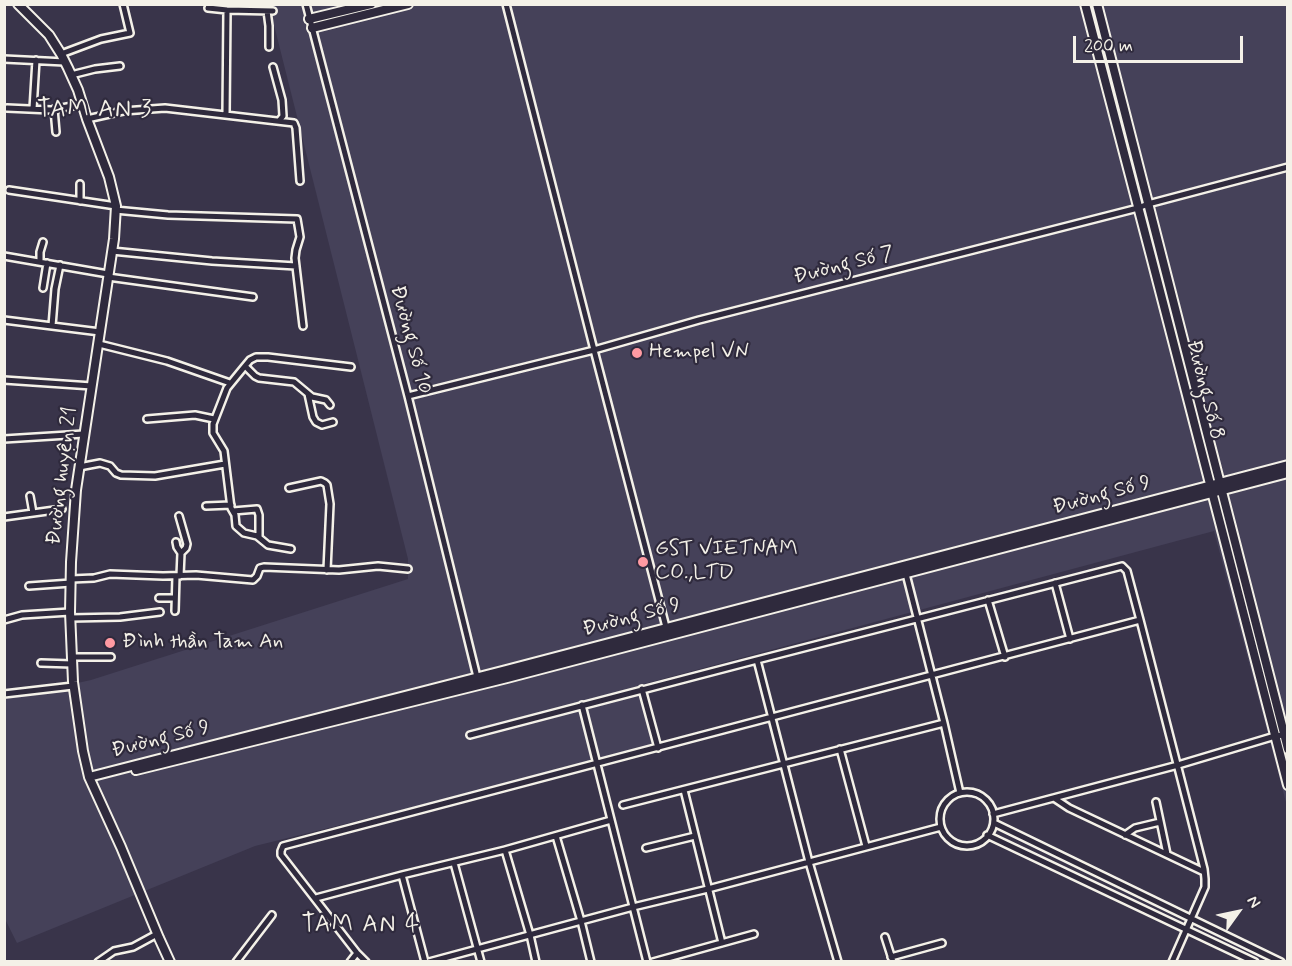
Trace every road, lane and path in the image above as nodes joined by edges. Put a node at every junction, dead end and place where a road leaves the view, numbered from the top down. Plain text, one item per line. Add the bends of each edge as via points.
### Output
1 (18, 4) edge
2 (123, 4) edge
3 (306, 4) edge
4 (370, 4) edge
5 (408, 4) edge
6 (506, 4) edge
7 (1085, 4) edge
8 (1097, 4) edge
9 (208, 8) dead end
10 (257, 8) edge
11 (227, 10) junction
12 (309, 19) junction
13 (312, 28) junction
14 (269, 47) dead end
15 (63, 58) junction
16 (4, 59) edge
17 (36, 60) junction
18 (120, 66) dead end
19 (273, 67) dead end
20 (71, 75) junction
21 (83, 104) junction
22 (7, 108) dead end
23 (33, 109) junction
24 (54, 109) junction
25 (226, 115) junction
26 (87, 119) junction
27 (279, 121) junction
28 (56, 132) dead end
29 (1287, 167) edge
30 (300, 181) dead end
31 (80, 184) dead end
32 (9, 190) dead end
33 (80, 201) junction
34 (1148, 204) junction
35 (115, 208) junction
36 (1138, 208) junction
37 (43, 242) dead end
38 (112, 251) junction
39 (4, 256) edge
40 (40, 262) junction
41 (47, 263) junction
42 (60, 265) junction
43 (296, 266) junction
44 (108, 275) junction
45 (43, 288) dead end
46 (253, 297) dead end
47 (4, 320) edge
48 (52, 326) junction
49 (303, 326) dead end
50 (100, 332) junction
51 (99, 344) junction
52 (594, 350) junction
53 (245, 366) junction
54 (351, 368) dead end
55 (4, 380) edge
56 (230, 383) junction
57 (92, 386) junction
58 (308, 394) junction
59 (408, 396) junction
60 (330, 405) dead end
61 (147, 419) dead end
62 (214, 419) junction
63 (333, 423) dead end
64 (84, 434) junction
65 (4, 439) edge
66 (225, 464) junction
67 (1287, 465) edge
68 (79, 467) junction
69 (1287, 473) edge
70 (1220, 486) junction
71 (289, 488) dead end
72 (1211, 490) junction
73 (30, 496) dead end
74 (206, 506) dead end
75 (232, 508) junction
76 (62, 509) dead end
77 (33, 513) junction
78 (179, 516) dead end
79 (4, 517) edge
80 (259, 537) junction
81 (176, 542) dead end
82 (291, 549) dead end
83 (181, 553) junction
84 (408, 569) dead end
85 (327, 570) junction
86 (905, 570) junction
87 (178, 576) junction
88 (71, 581) junction
89 (1055, 583) junction
90 (29, 586) dead end
91 (159, 598) dead end
92 (175, 598) junction
93 (988, 600) junction
94 (175, 611) dead end
95 (160, 612) dead end
96 (70, 615) junction
97 (918, 619) junction
98 (4, 620) edge
99 (1140, 620) junction
100 (666, 627) junction
101 (1070, 639) junction
102 (111, 657) dead end
103 (1005, 657) junction
104 (757, 660) junction
105 (72, 661) junction
106 (41, 663) dead end
107 (932, 675) junction
108 (478, 681) junction
109 (74, 686) junction
110 (642, 689) junction
111 (4, 694) edge
112 (582, 705) junction
113 (772, 717) junction
114 (944, 723) junction
115 (470, 735) dead end
116 (1284, 735) junction
117 (1275, 736) junction
118 (658, 748) junction
119 (840, 749) junction
120 (1287, 749) edge
121 (596, 763) junction
122 (783, 764) junction
123 (1178, 765) junction
124 (90, 779) junction
125 (1287, 785) edge
126 (684, 790) junction
127 (960, 793) junction
128 (1054, 798) junction
129 (1156, 802) dead end
130 (623, 805) dead end
131 (993, 814) junction
132 (611, 820) junction
133 (1160, 822) junction
134 (994, 823) junction
135 (941, 827) junction
136 (987, 835) junction
137 (1125, 835) junction
138 (556, 836) junction
139 (695, 836) junction
140 (866, 846) junction
141 (646, 848) dead end
142 (505, 850) junction
143 (1167, 854) junction
144 (810, 862) junction
145 (453, 863) junction
146 (1204, 872) junction
147 (402, 875) junction
148 (708, 889) junction
149 (316, 898) junction
150 (633, 907) junction
151 (272, 915) dead end
152 (1191, 918) junction
153 (581, 921) junction
154 (1186, 930) junction
155 (157, 934) junction
156 (754, 934) dead end
157 (530, 935) junction
158 (885, 937) dead end
159 (722, 943) junction
160 (942, 943) dead end
161 (477, 948) junction
162 (357, 953) junction
163 (892, 959) edge
164 (166, 960) edge
165 (98, 962) edge
166 (236, 962) edge
167 (350, 962) edge
168 (366, 962) edge
169 (427, 962) edge
170 (481, 962) edge
171 (536, 962) edge
172 (591, 962) edge
173 (647, 962) edge
174 (653, 962) edge
175 (838, 962) edge
176 (1172, 962) edge
177 (1255, 962) edge
178 (1281, 962) edge

1 - 15 street, Đường huyện 21 via 49,35
2 - 15 street via 130,33 101,39
3 - 12 street, Đường Số 10
4 - 12 street
5 - 13 street
6 - 52 street
7 - 36 street, Đường Số 8
8 - 34 street, Đường Số 8
9 - 11 street
10 - 11 street
10 - 14 street via 270,11
11 - 25 street
12 - 13 street, Đường Số 10
13 - 59 street, Đường Số 10
15 - 17 street
15 - 20 street, Đường huyện 21
16 - 17 street
17 - 23 street
18 - 20 street
19 - 27 street via 282,100 283,116
20 - 21 street, Đường huyện 21
21 - 24 street
21 - 26 street, Đường huyện 21
22 - 23 street
23 - 24 street
24 - 28 street
25 - 26 street via 165,108
25 - 27 street
26 - 35 street, Đường huyện 21 via 109,177
27 - 30 street via 296,124
29 - 34 street, Đường Số 7
31 - 33 street
32 - 33 street
33 - 35 street
34 - 36 street, Đường Số 7
34 - 70 street, Đường Số 8
35 - 38 street, Đường huyện 21
35 - 43 street via 168,215 295,218 300,237
36 - 52 street, Đường Số 7
36 - 72 street, Đường Số 8
37 - 40 street
38 - 43 street
38 - 44 street, Đường huyện 21
39 - 40 street
40 - 41 street
41 - 42 street
41 - 45 street
42 - 44 street
42 - 48 street
43 - 49 street
44 - 46 street
44 - 50 street, Đường huyện 21
47 - 48 street
48 - 50 street
50 - 51 street, Đường huyện 21
51 - 56 street via 167,361
51 - 57 street, Đường huyện 21
52 - 59 street, Đường Số 7
52 - 100 street
53 - 54 street via 256,357 268,357
53 - 56 street
53 - 58 street via 255,376 294,382
55 - 57 street
56 - 62 street
57 - 64 street, Đường huyện 21
58 - 60 street
58 - 63 street via 316,422
59 - 108 street, Đường Số 10
61 - 62 street via 195,415
62 - 66 street via 212,429 222,447
64 - 65 street
64 - 68 street, Đường huyện 21
66 - 68 street via 155,476 121,475 100,463
66 - 75 street
67 - 70 street, Đường Số 9
68 - 88 street, Đường huyện 21
69 - 70 street, Đường Số 9
70 - 72 street, Đường Số 9
70 - 116 street, Đường Số 8
71 - 85 street via 321,482 327,485
72 - 86 street, Đường Số 9
72 - 117 street, Đường Số 8
73 - 77 street
74 - 75 street
75 - 80 street via 240,531
75 - 80 street via 257,509
76 - 77 street
77 - 79 street
78 - 83 street via 187,544
80 - 82 street via 273,546
81 - 83 street
83 - 87 street
84 - 85 street via 378,566
85 - 87 street via 264,567 253,579
86 - 97 street
86 - 100 street, Đường Số 9
86 - 108 street, Đường Số 9
87 - 88 street via 110,574
87 - 92 street
88 - 90 street
88 - 96 street, Đường huyện 21
89 - 93 street
89 - 99 street via 1122,566 1127,571
89 - 101 street
91 - 92 street
92 - 94 street
93 - 97 street
93 - 103 street
95 - 96 street via 120,617
96 - 98 street via 22,615
96 - 105 street, Đường huyện 21
97 - 104 street
97 - 107 street
99 - 101 street
99 - 123 street
100 - 108 street, Đường Số 9
101 - 103 street
102 - 105 street
103 - 107 street
104 - 110 street
104 - 113 street
105 - 106 street
105 - 109 street, Đường huyện 21
107 - 113 street
107 - 114 street
108 - 124 street, Đường Số 9
109 - 111 street
109 - 124 street, Đường huyện 21
110 - 112 street
110 - 118 street
112 - 115 street
112 - 121 street
113 - 118 street
113 - 122 street
114 - 119 street
114 - 127 street
116 - 117 street
116 - 120 street, Đường Số 8
117 - 123 street
117 - 125 street, Đường Số 8
118 - 121 street
119 - 122 street
119 - 140 street
121 - 132 street
121 - 149 street via 283,846 281,855
122 - 126 street
122 - 144 street
123 - 128 street
123 - 146 street
124 - 155 street, Đường huyện 21
126 - 130 street
126 - 139 street
127 - 131 street via 983,798
127 - 135 street via 942,808
128 - 131 street
128 - 137 street
129 - 133 street
131 - 134 street
132 - 138 street
132 - 150 street
133 - 137 street via 1135,828
133 - 143 street
134 - 136 street
134 - 152 street
135 - 136 street via 948,839 961,846 975,845
135 - 140 street
136 - 154 street
137 - 143 street
138 - 142 street
138 - 153 street
139 - 141 street
139 - 148 street
140 - 144 street
142 - 145 street
142 - 157 street
143 - 146 street
144 - 148 street
144 - 175 street
145 - 147 street
145 - 161 street
146 - 152 street via 1205,887
147 - 149 street
147 - 169 street
148 - 150 street
148 - 159 street
149 - 162 street
150 - 153 street
150 - 173 street
151 - 166 street
152 - 154 street
152 - 178 street
153 - 157 street
153 - 172 street
154 - 176 street
154 - 177 street
155 - 164 street, Đường huyện 21
155 - 165 street via 114,951
156 - 159 street
157 - 161 street
157 - 171 street
158 - 163 street
159 - 174 street
160 - 163 street
161 - 169 street
161 - 170 street
162 - 167 street
162 - 168 street

